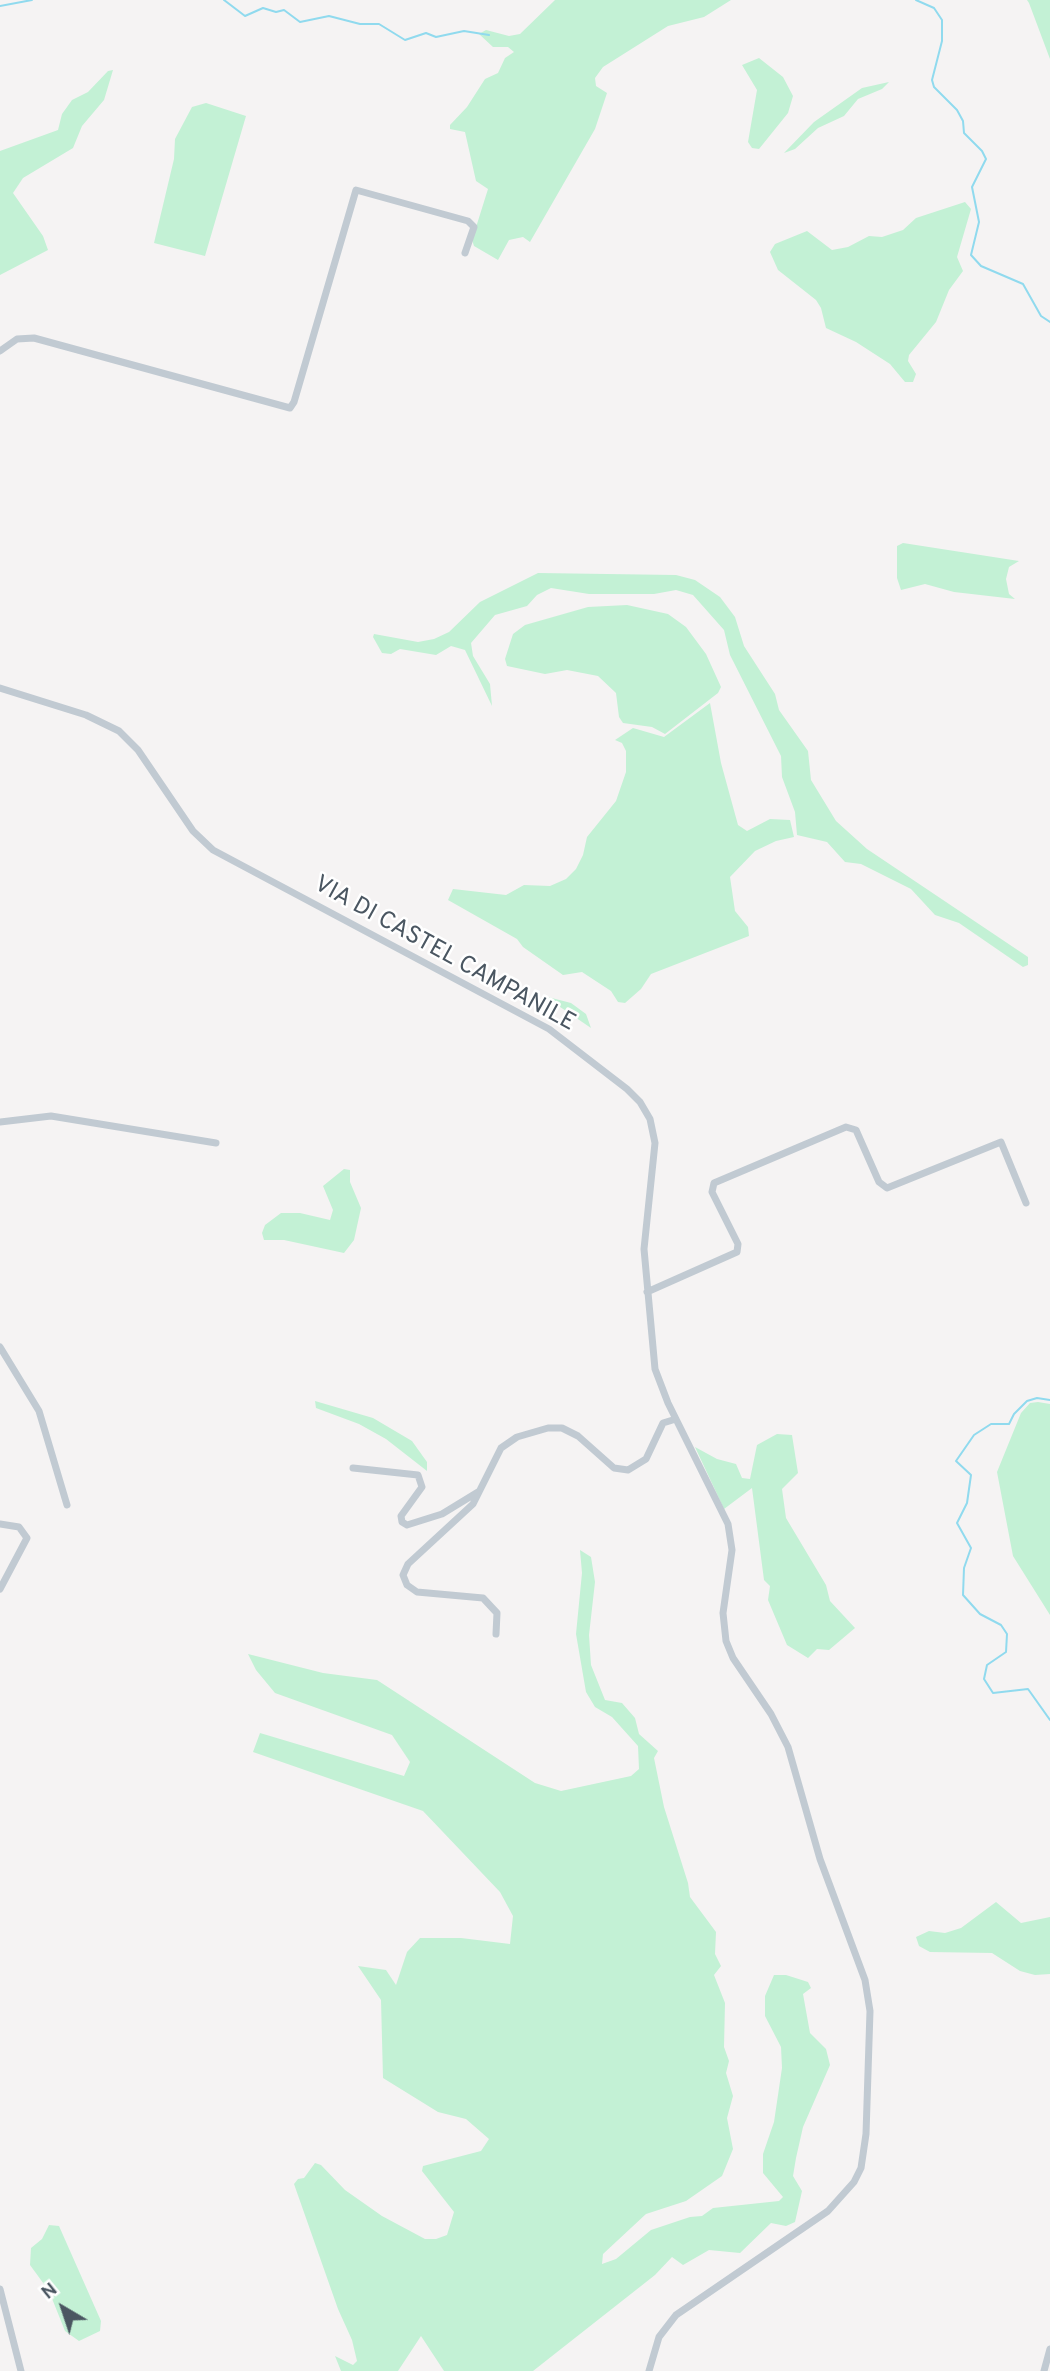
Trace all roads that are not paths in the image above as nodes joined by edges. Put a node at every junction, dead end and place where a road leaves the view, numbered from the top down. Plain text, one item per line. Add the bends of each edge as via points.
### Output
1 (465, 253) dead end
2 (0, 351) edge
3 (0, 688) edge
4 (0, 1122) edge
5 (216, 1143) dead end
6 (1026, 1203) dead end
7 (647, 1292) junction
8 (0, 1347) edge
9 (676, 1419) junction
10 (353, 1468) dead end
11 (484, 1487) junction
12 (67, 1505) dead end
13 (0, 1524) edge
14 (0, 1589) edge
15 (496, 1634) dead end
16 (0, 2289) edge
17 (1050, 2349) edge
18 (21, 2371) edge
19 (649, 2371) edge
20 (1044, 2371) edge

1 - 2 street via 474,229 468,220 356,190 290,408 34,338 17,339
3 - 7 street, VIA DI CASTEL CAMPANILE via 86,715 119,731 136,747 193,831 213,850 539,1023 631,1093 646,1111 655,1137 644,1240
4 - 5 street via 51,1116
6 - 7 street via 1001,1142 887,1188 879,1182 856,1131 846,1127 714,1183 712,1190 738,1244 737,1252
7 - 9 street, VIA DI CASTEL CAMPANILE via 654,1366
8 - 12 street via 39,1411
9 - 11 street via 663,1423 646,1459 628,1470 612,1467 564,1428 517,1437 498,1451
9 - 19 street, VIA DI CASTEL CAMPANILE via 730,1532 723,1617 726,1643 788,1747 820,1859 865,1980 870,2011 866,2134 854,2182 828,2211 679,2312 661,2334
10 - 11 street via 418,1475 422,1487 401,1516 407,1525 452,1509
11 - 15 street via 468,1510 408,1564 402,1575 417,1592 483,1598 497,1613
13 - 14 street via 19,1527 27,1538
16 - 18 street
17 - 20 street

